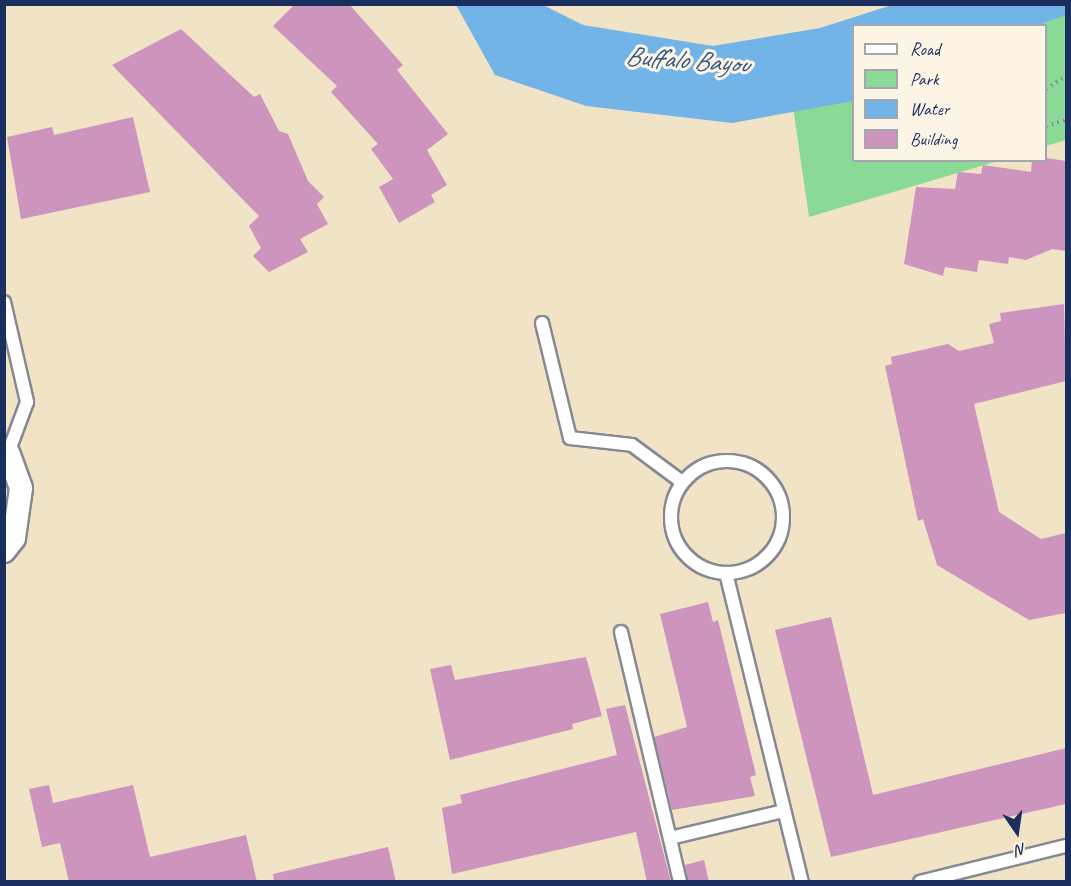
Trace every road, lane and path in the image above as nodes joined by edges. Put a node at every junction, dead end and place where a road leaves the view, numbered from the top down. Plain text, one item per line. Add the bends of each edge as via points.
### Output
1 (1066, 76) edge
2 (1047, 88) edge
3 (1066, 120) edge
4 (1047, 126) edge
5 (4, 302) edge
6 (542, 323) dead end
7 (8, 453) joint
8 (682, 482) junction
9 (9, 544) edge
10 (726, 573) junction
11 (621, 632) dead end
12 (783, 811) junction
13 (670, 838) junction
14 (1066, 846) edge
15 (680, 882) edge
16 (802, 882) edge
17 (920, 882) edge

1 - 2 path
3 - 4 path
5 - 7 lane via 27,402
6 - 8 lane via 570,438 632,445
7 - 9 street via 21,488
8 - 10 lane via 669,515 672,533 692,562
8 - 10 lane via 708,463 725,460 756,468 778,492 783,524 770,554 757,564
10 - 12 lane
11 - 13 lane
12 - 13 lane
12 - 16 lane
13 - 15 lane
14 - 17 lane

